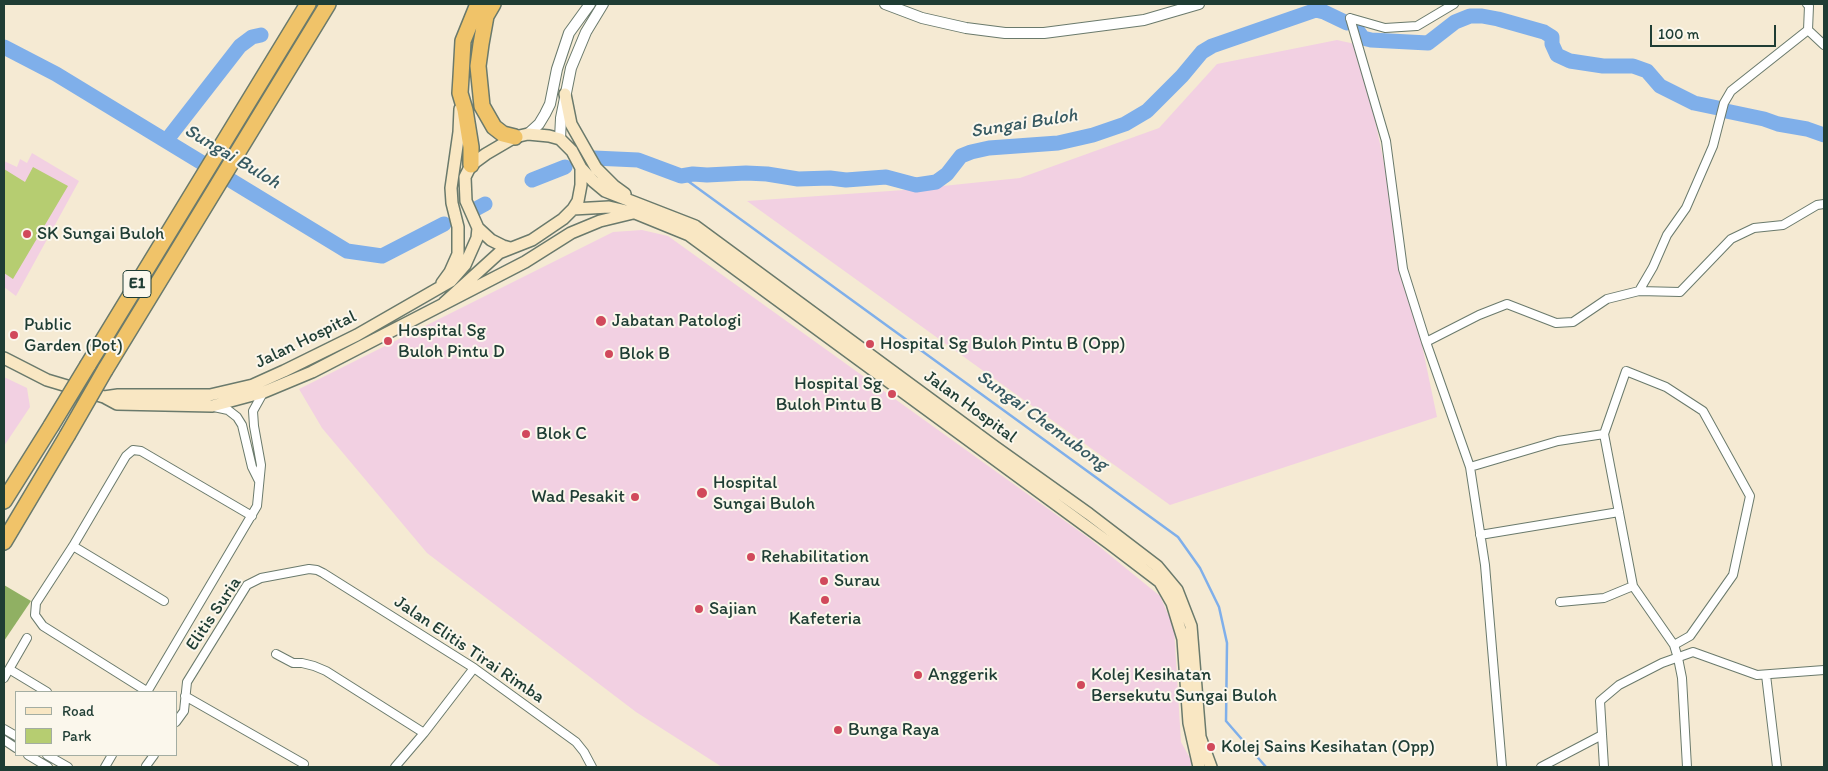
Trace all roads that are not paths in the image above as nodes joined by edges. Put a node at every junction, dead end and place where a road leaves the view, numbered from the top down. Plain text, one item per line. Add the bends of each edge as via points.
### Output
1 (308, 4) edge
2 (328, 4) edge
3 (478, 4) edge
4 (494, 4) edge
5 (590, 4) edge
6 (603, 4) edge
7 (885, 4) edge
8 (1199, 4) edge
9 (1454, 4) edge
10 (1808, 4) edge
11 (1808, 30) junction
12 (1824, 45) edge
13 (460, 93) junction
14 (565, 94) junction
15 (522, 135) junction
16 (560, 140) junction
17 (471, 165) junction
18 (581, 168) junction
19 (1824, 204) edge
20 (637, 208) junction
21 (574, 209) junction
22 (563, 219) junction
23 (478, 228) junction
24 (510, 248) junction
25 (540, 252) junction
26 (437, 290) junction
27 (1639, 291) junction
28 (444, 303) junction
29 (1426, 342) junction
30 (4, 358) edge
31 (264, 392) junction
32 (104, 397) junction
33 (212, 406) junction
34 (1604, 434) junction
35 (1470, 467) junction
36 (260, 482) junction
37 (4, 501) edge
38 (1619, 512) junction
39 (252, 516) junction
40 (1480, 536) junction
41 (4, 542) edge
42 (73, 546) junction
43 (317, 570) joint
44 (1633, 586) junction
45 (164, 601) dead end
46 (1560, 602) dead end
47 (27, 638) dead end
48 (1674, 645) junction
49 (276, 654) dead end
50 (1678, 658) junction
51 (474, 668) junction
52 (9, 669) junction
53 (1824, 670) edge
54 (1766, 675) junction
55 (4, 678) edge
56 (45, 691) edge
57 (146, 691) edge
58 (149, 691) edge
59 (186, 696) junction
60 (178, 719) edge
61 (4, 729) edge
62 (424, 733) junction
63 (15, 735) edge
64 (1602, 735) junction
65 (4, 740) edge
66 (15, 747) edge
67 (30, 756) edge
68 (49, 756) edge
69 (111, 756) edge
70 (153, 756) edge
71 (304, 764) dead end
72 (48, 767) edge
73 (68, 767) edge
74 (105, 767) edge
75 (146, 767) edge
76 (395, 767) edge
77 (592, 767) edge
78 (1208, 767) edge
79 (1502, 767) edge
80 (1540, 767) edge
81 (1604, 767) edge
82 (1687, 767) edge
83 (1777, 767) edge

1 - 37 highway, E1, bridge
2 - 41 highway, E1, bridge
3 - 13 highway via 463,41
4 - 15 highway via 486,16 478,66 482,106 494,127 503,134
5 - 15 street via 569,33 545,114 539,124
6 - 14 street via 586,32 571,68
7 - 8 street via 922,18 966,28 1044,33 1144,20
9 - 29 street via 1416,26 1384,28 1350,18 1386,141 1403,269
10 - 11 street
11 - 12 street
11 - 27 street via 1731,91 1724,102 1712,146 1686,208 1667,235
13 - 17 highway via 469,131
13 - 26 main road via 459,132 451,188 458,227 458,254
14 - 16 street
14 - 20 main road via 571,124 596,168
15 - 16 main road via 549,136
15 - 17 main road
16 - 18 main road via 572,151
17 - 23 main road via 465,177 466,201
18 - 20 main road, Jalan Hospital via 606,191
18 - 21 main road via 581,185
19 - 27 street via 1783,225 1754,228 1731,239 1680,292
20 - 21 main road, Jalan Hospital
20 - 25 main road, Jalan Hospital via 571,233
20 - 78 main road, Jalan Hospital via 695,226 1157,566 1177,590 1191,626 1200,737
21 - 22 main road, Jalan Hospital
22 - 24 main road, Jalan Hospital via 532,240
22 - 25 main road
23 - 24 main road via 491,240
23 - 26 main road, Jalan Hospital via 466,266 451,282
24 - 28 main road, Jalan Hospital via 488,262
25 - 28 main road, Jalan Hospital
26 - 32 main road, Jalan Hospital via 349,340 253,385 210,396 118,394
27 - 29 street via 1608,299 1573,322 1556,323 1507,304
28 - 31 main road, Jalan Hospital via 312,372
29 - 35 street
30 - 32 main road, Jalan Hospital via 47,380
31 - 33 main road, Jalan Hospital
31 - 36 street via 253,411 261,465
32 - 33 main road, Jalan Hospital via 116,404
33 - 36 street via 228,410 237,417 252,467
34 - 35 street via 1558,441
34 - 38 street
34 - 48 street via 1626,371 1666,386 1703,411 1750,496 1733,575 1690,636
35 - 40 street
36 - 39 street via 257,506
38 - 40 street
38 - 44 street
39 - 42 street via 141,451 133,450 126,456
39 - 58 street
40 - 79 street
42 - 45 street
42 - 57 street via 36,603 38,620
43 - 51 street, Jalan Elitis Tirai Rimba
43 - 59 street, Elitis Suria via 262,578 247,586 187,682
44 - 46 street via 1604,598
44 - 48 street
47 - 52 street
48 - 50 street
49 - 62 street via 293,663 326,671
50 - 54 street via 1693,652 1757,676
50 - 64 street via 1619,685 1600,701
50 - 82 street
51 - 62 street
51 - 77 street, Jalan Elitis Tirai Rimba via 576,742
52 - 55 street
52 - 56 street
53 - 54 street
54 - 83 street
59 - 60 street, Elitis Suria via 184,711
59 - 71 street
61 - 63 street
62 - 76 street
64 - 80 street
64 - 81 street
65 - 66 street
67 - 72 street
68 - 73 street
69 - 74 street
70 - 75 street

